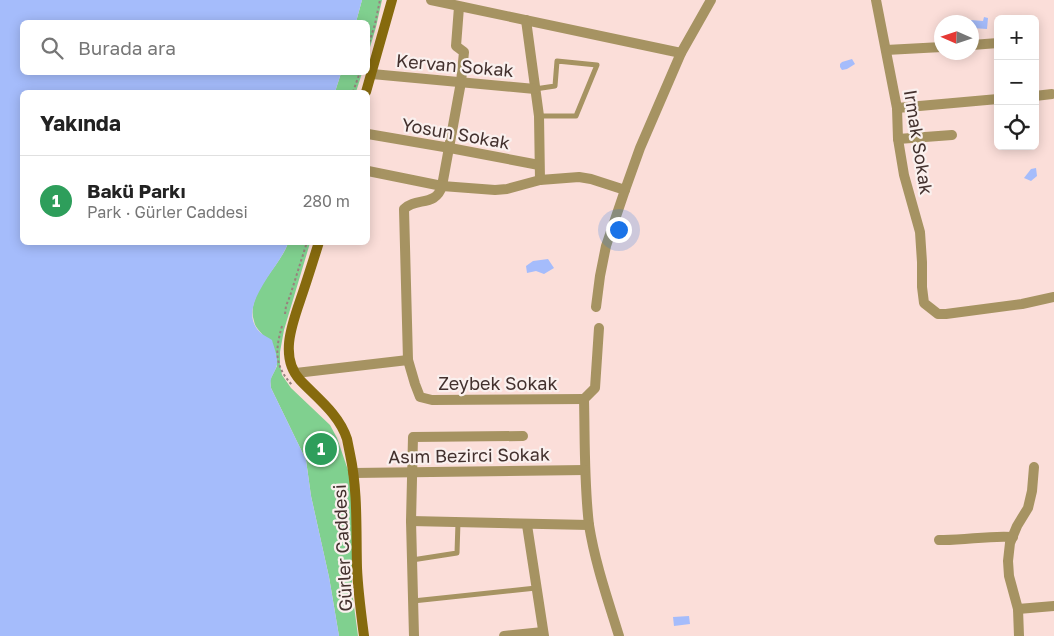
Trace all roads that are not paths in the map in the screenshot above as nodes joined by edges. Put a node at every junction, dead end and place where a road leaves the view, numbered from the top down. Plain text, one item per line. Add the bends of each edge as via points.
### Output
1 (392, 0) edge
2 (432, 0) edge
3 (702, 0) edge
4 (711, 0) edge
5 (876, 0) edge
6 (460, 6) junction
7 (702, 16) junction
8 (526, 20) junction
9 (994, 43) edge
10 (979, 44) edge
11 (934, 47) edge
12 (886, 50) junction
13 (681, 53) junction
14 (372, 74) junction
15 (461, 82) junction
16 (535, 89) junction
17 (367, 90) edge
18 (1052, 94) dead end
19 (1039, 96) edge
20 (994, 99) edge
21 (897, 108) junction
22 (540, 116) junction
23 (370, 134) edge
24 (952, 135) dead end
25 (898, 139) junction
26 (450, 148) junction
27 (539, 165) junction
28 (370, 171) edge
29 (540, 180) junction
30 (442, 186) junction
31 (625, 190) junction
32 (318, 245) edge
33 (1054, 297) edge
34 (596, 306) dead end
35 (599, 328) dead end
36 (408, 360) junction
37 (296, 373) junction
38 (584, 399) junction
39 (523, 436) dead end
40 (1034, 468) dead end
41 (585, 470) junction
42 (353, 473) junction
43 (412, 473) junction
44 (412, 520) junction
45 (458, 522) junction
46 (527, 524) junction
47 (590, 525) junction
48 (1013, 537) junction
49 (939, 540) dead end
50 (412, 560) junction
51 (536, 588) junction
52 (413, 601) junction
53 (1054, 606) edge
54 (1018, 609) junction
55 (543, 634) edge
56 (364, 636) edge
57 (414, 636) edge
58 (504, 636) edge
59 (619, 636) edge
60 (1019, 636) edge

1 - 14 street
2 - 6 street
3 - 7 street
4 - 7 street
5 - 12 street, Irmak Sokak
6 - 8 street
6 - 15 street via 456,46 464,52
7 - 13 street
8 - 13 street
8 - 16 street
9 - 10 street
11 - 12 street
12 - 21 street, Irmak Sokak
13 - 31 street
14 - 15 street, Kervan Sokak
14 - 17 street
15 - 16 street, Kervan Sokak
15 - 26 street
16 - 22 street
16 - 22 lane via 554,86 557,61 597,65 576,116
18 - 19 street
20 - 21 street
21 - 25 street, Irmak Sokak
22 - 27 street
23 - 26 street, Yosun Sokak
24 - 25 street
25 - 33 street, Irmak Sokak via 920,232 924,303 938,314
26 - 27 street, Yosun Sokak
26 - 30 street
27 - 29 street
28 - 30 street
29 - 30 street via 496,190
29 - 31 street via 579,177
30 - 36 street via 435,197 409,204 404,209
31 - 34 street via 606,246
32 - 37 street, Gürler Caddesi via 290,337 289,353
35 - 38 street via 596,388
36 - 37 street
36 - 38 street, Zeybek Sokak via 420,397 432,400
37 - 42 street, Gürler Caddesi via 339,424 346,438
38 - 41 street
39 - 43 street via 413,437
40 - 48 street via 1028,508
41 - 43 street, Asım Bezirci Sokak
41 - 47 street
42 - 43 street, Asım Bezirci Sokak
42 - 56 street, Gürler Caddesi via 358,586
43 - 44 street
44 - 45 street
44 - 50 street
45 - 46 street
45 - 50 lane via 457,553
46 - 47 street
46 - 51 street
47 - 59 street
48 - 49 street
48 - 54 street via 1008,561 1009,576
50 - 52 street
51 - 52 lane
51 - 55 street
52 - 57 street
53 - 54 street
54 - 60 street
55 - 58 street

